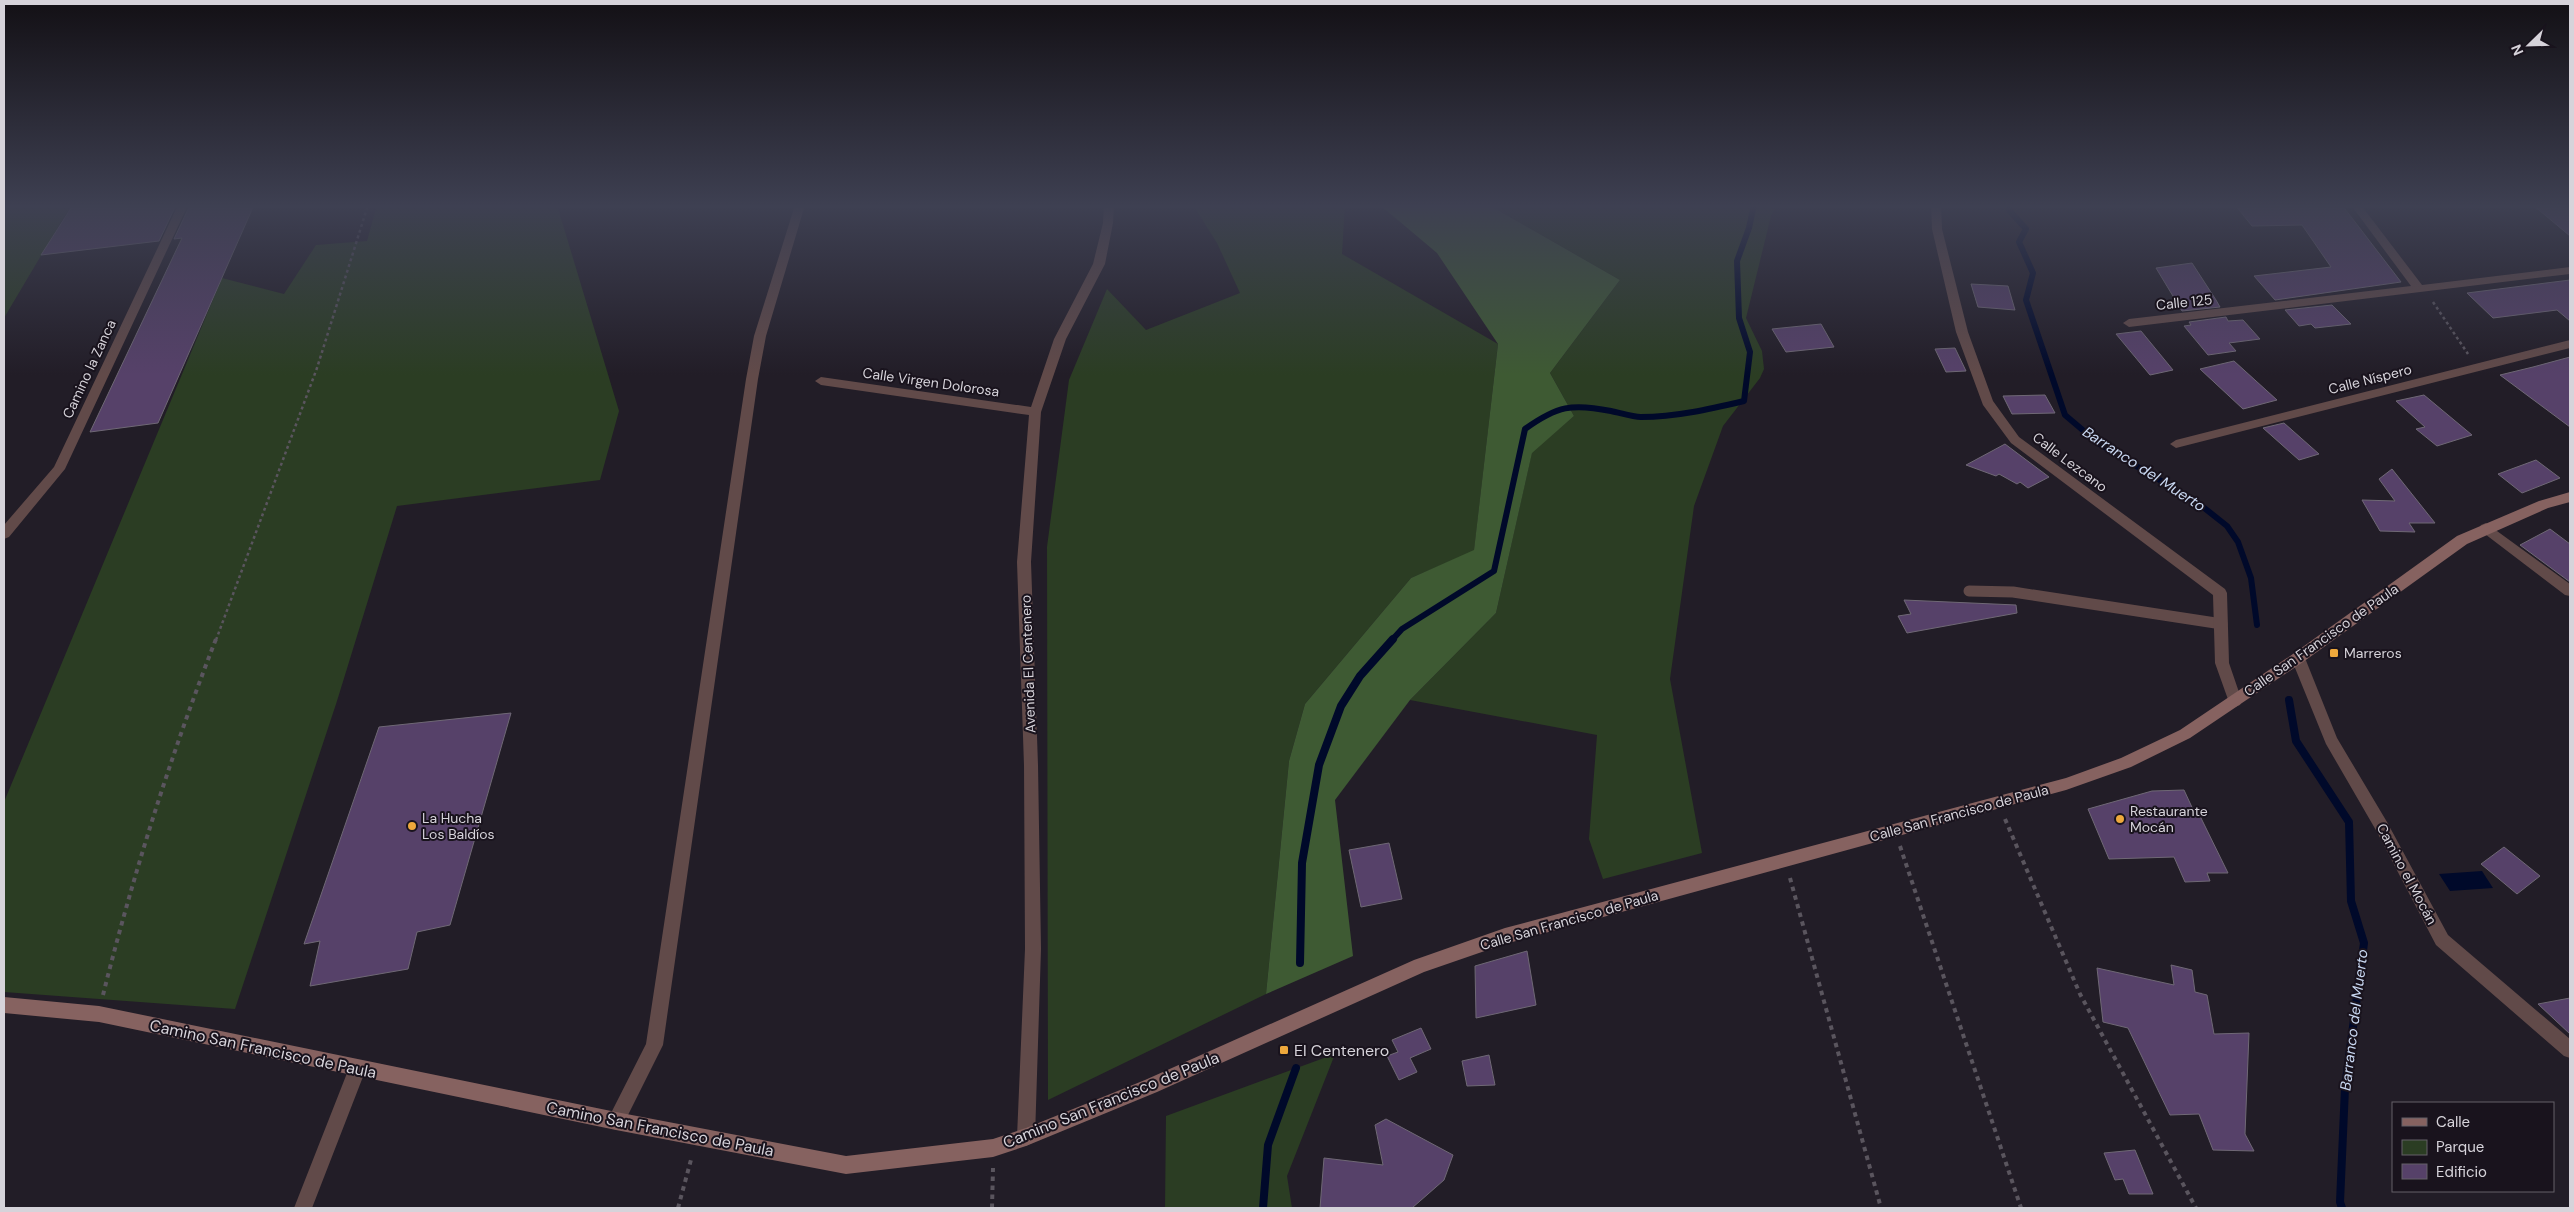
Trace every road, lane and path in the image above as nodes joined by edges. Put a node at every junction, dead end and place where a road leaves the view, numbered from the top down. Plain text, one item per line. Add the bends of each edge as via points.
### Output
1 (156, 262) edge
2 (350, 262) edge
3 (783, 262) edge
4 (1100, 262) edge
5 (1945, 262) edge
6 (2398, 262) edge
7 (2570, 271) edge
8 (2418, 288) junction
9 (2129, 323) dead end
10 (2570, 344) edge
11 (2484, 366) junction
12 (822, 381) dead end
13 (1036, 412) junction
14 (2176, 444) dead end
15 (2570, 497) edge
16 (2486, 528) junction
17 (4, 534) edge
18 (1969, 591) dead end
19 (2570, 591) edge
20 (2222, 624) junction
21 (2298, 658) junction
22 (2235, 701) junction
23 (1998, 803) junction
24 (1895, 831) junction
25 (1785, 860) junction
26 (4, 1005) edge
27 (99, 1014) junction
28 (1298, 1020) joint
29 (2570, 1050) edge
30 (358, 1069) junction
31 (616, 1121) junction
32 (699, 1137) junction
33 (1026, 1137) junction
34 (993, 1148) junction
35 (303, 1208) edge
36 (678, 1208) edge
37 (992, 1208) edge
38 (1881, 1208) edge
39 (2021, 1208) edge
40 (2196, 1208) edge

1 - 17 street, Camino la Zanca via 59,469
2 - 27 path via 317,368 192,700 120,927
3 - 31 street via 760,336 752,379 654,1045
4 - 13 street, Avenida El Centenero via 1060,339
5 - 20 street, Calle Lezcano via 1962,332 1987,402 2015,440 2220,593
6 - 8 street
7 - 8 street, Calle 125
8 - 9 street, Calle 125 via 2284,307
8 - 11 path via 2440,308 2458,344
10 - 11 street, Calle Níspero
11 - 14 street, Calle Níspero
12 - 13 street, Calle Virgen Dolorosa
13 - 33 street, Avenida El Centenero via 1024,562 1031,765 1032,939
15 - 16 main road, Calle San Francisco de Paula
16 - 19 street
16 - 21 main road, Calle San Francisco de Paula via 2462,540
18 - 20 lane via 2013,592
20 - 22 street, Calle Lezcano via 2222,663
21 - 22 main road, Calle San Francisco de Paula
21 - 29 street, Camino el Mocán via 2331,740 2442,940
22 - 23 main road, Calle San Francisco de Paula via 2185,734 2126,763
23 - 24 main road, Calle San Francisco de Paula
23 - 40 path via 2080,994
24 - 25 main road, Calle San Francisco de Paula
24 - 39 path
25 - 28 main road, Calle San Francisco de Paula via 1505,936 1420,965
25 - 38 path
26 - 27 main road, Camino San Francisco de Paula
27 - 30 main road, Camino San Francisco de Paula
28 - 33 main road, Camino San Francisco de Paula via 1151,1086
30 - 31 main road, Camino San Francisco de Paula
30 - 35 street
31 - 32 main road, Camino San Francisco de Paula
32 - 34 main road, Camino San Francisco de Paula via 846,1166
32 - 36 path
33 - 34 main road, Camino San Francisco de Paula
34 - 37 path

